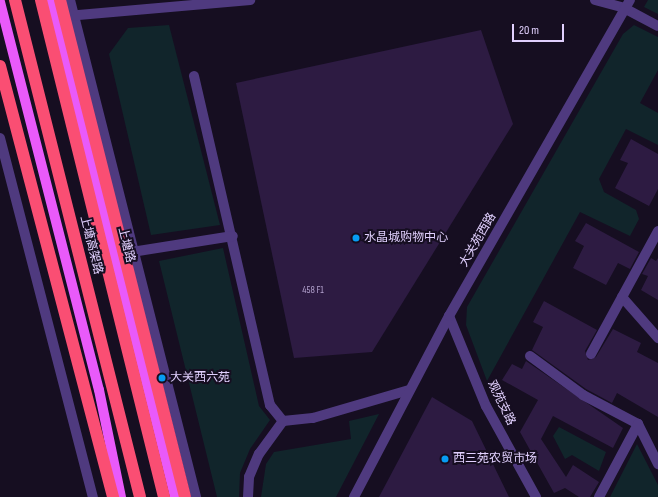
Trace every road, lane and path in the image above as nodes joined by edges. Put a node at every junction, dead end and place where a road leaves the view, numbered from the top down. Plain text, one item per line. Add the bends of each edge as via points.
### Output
1 (15, 0) edge
2 (41, 0) edge
3 (51, 0) edge
4 (60, 0) edge
5 (70, 0) edge
6 (250, 0) edge
7 (594, 0) edge
8 (0, 2) edge
9 (627, 4) edge
10 (73, 16) junction
11 (55, 17) junction
12 (658, 26) edge
13 (0, 66) edge
14 (194, 76) dead end
15 (0, 138) edge
16 (658, 231) edge
17 (233, 236) junction
18 (132, 252) junction
19 (622, 297) junction
20 (449, 316) junction
21 (658, 338) edge
22 (591, 354) dead end
23 (530, 356) dead end
24 (409, 390) junction
25 (283, 421) junction
26 (638, 424) junction
27 (658, 464) edge
28 (93, 497) edge
29 (113, 497) edge
30 (121, 497) edge
31 (140, 497) edge
32 (164, 497) edge
33 (175, 497) edge
34 (185, 497) edge
35 (196, 497) edge
36 (248, 497) edge
37 (354, 497) edge
38 (536, 497) edge
39 (599, 497) edge

1 - 31 highway, 上塘高架路
2 - 32 highway, 上塘高架路
3 - 11 main road, 上塘路
4 - 34 highway
5 - 10 street
6 - 10 street
7 - 9 street
8 - 30 main road via 99,390
9 - 12 street
9 - 20 street, 大关苑西路
10 - 11 street
10 - 18 street
11 - 33 main road, 上塘路
13 - 29 highway
14 - 17 street
15 - 28 street
16 - 19 street
17 - 18 street
17 - 25 street via 270,405
18 - 35 street
19 - 21 street
19 - 22 street
20 - 24 street, 大关苑西路
20 - 38 street, 观苑支路 via 486,406
23 - 26 street via 583,395
24 - 25 street via 312,418
24 - 37 street, 大关苑西路
25 - 36 street via 259,454 249,477
26 - 27 street
26 - 39 street

